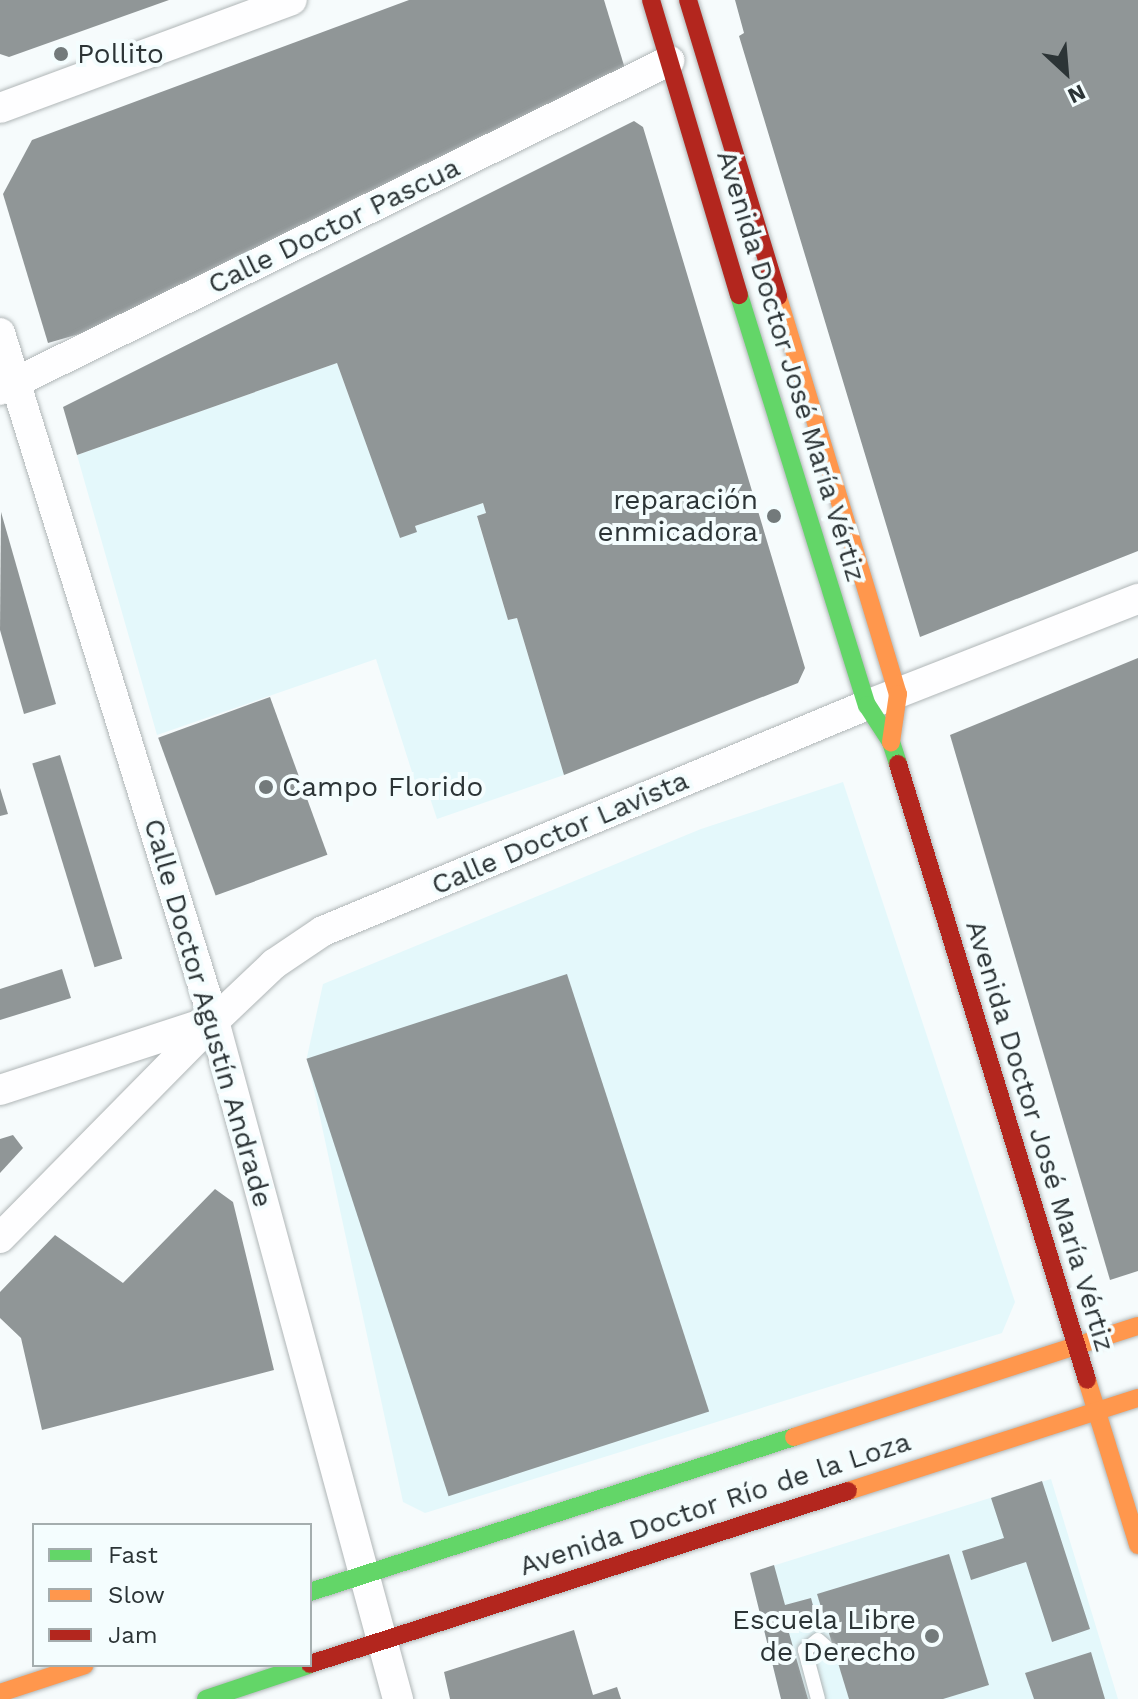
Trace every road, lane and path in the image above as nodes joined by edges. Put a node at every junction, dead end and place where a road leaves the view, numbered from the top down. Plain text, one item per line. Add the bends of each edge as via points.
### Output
1 (292, 0) edge
2 (651, 0) edge
3 (688, 0) edge
4 (669, 61) junction
5 (0, 108) edge
6 (0, 333) edge
7 (7, 387) edge
8 (810, 411) junction
9 (776, 421) junction
10 (1138, 599) edge
11 (898, 694) junction
12 (867, 705) junction
13 (891, 742) junction
14 (214, 1021) junction
15 (0, 1090) edge
16 (0, 1238) edge
17 (1138, 1326) edge
18 (1074, 1345) junction
19 (1138, 1398) edge
20 (1096, 1412) junction
21 (1138, 1545) edge
22 (365, 1574) junction
23 (312, 1591) edge
24 (383, 1640) junction
25 (826, 1647) dead end
26 (312, 1664) edge
27 (79, 1667) edge
28 (303, 1667) edge
29 (0, 1693) edge
30 (206, 1699) edge
31 (398, 1699) edge
32 (818, 1699) edge

1 - 5 street
2 - 4 main road, Avenida Doctor José María Vértiz
3 - 8 main road, Avenida Doctor José María Vértiz
4 - 7 street, Calle Doctor Pascua
4 - 9 main road, Avenida Doctor José María Vértiz
6 - 7 street, Calle Doctor Agustín Andrade
7 - 14 street, Calle Doctor Agustín Andrade
8 - 9 main road
8 - 11 main road, Avenida Doctor José María Vértiz
9 - 12 main road, Avenida Doctor José María Vértiz
10 - 11 street, Calle Doctor Lavista
11 - 12 street, Calle Doctor Lavista
11 - 13 main road, Avenida Doctor José María Vértiz
12 - 13 main road, Avenida Doctor José María Vértiz
12 - 14 street, Calle Doctor Lavista via 323,931 274,964
13 - 18 main road, Avenida Doctor José María Vértiz
14 - 15 street, Calle Doctor Lavista
14 - 16 street
14 - 22 street, Calle Doctor Agustín Andrade
17 - 18 main road, Avenida Doctor Río de la Loza
18 - 20 main road, Avenida Doctor José María Vértiz
18 - 22 main road, Avenida Doctor Río de la Loza
19 - 20 main road, Avenida Doctor Río de la Loza
20 - 21 main road, Avenida Doctor José María Vértiz
20 - 24 main road, Avenida Doctor Río de la Loza
22 - 23 main road, Avenida Doctor Río de la Loza
22 - 24 street, Calle Doctor Agustín Andrade
24 - 26 main road, Avenida Doctor Río de la Loza
24 - 31 street, Calle Doctor Agustín Andrade
25 - 32 lane via 818,1640 805,1650
27 - 29 main road
28 - 30 main road, Avenida Doctor Río de la Loza

